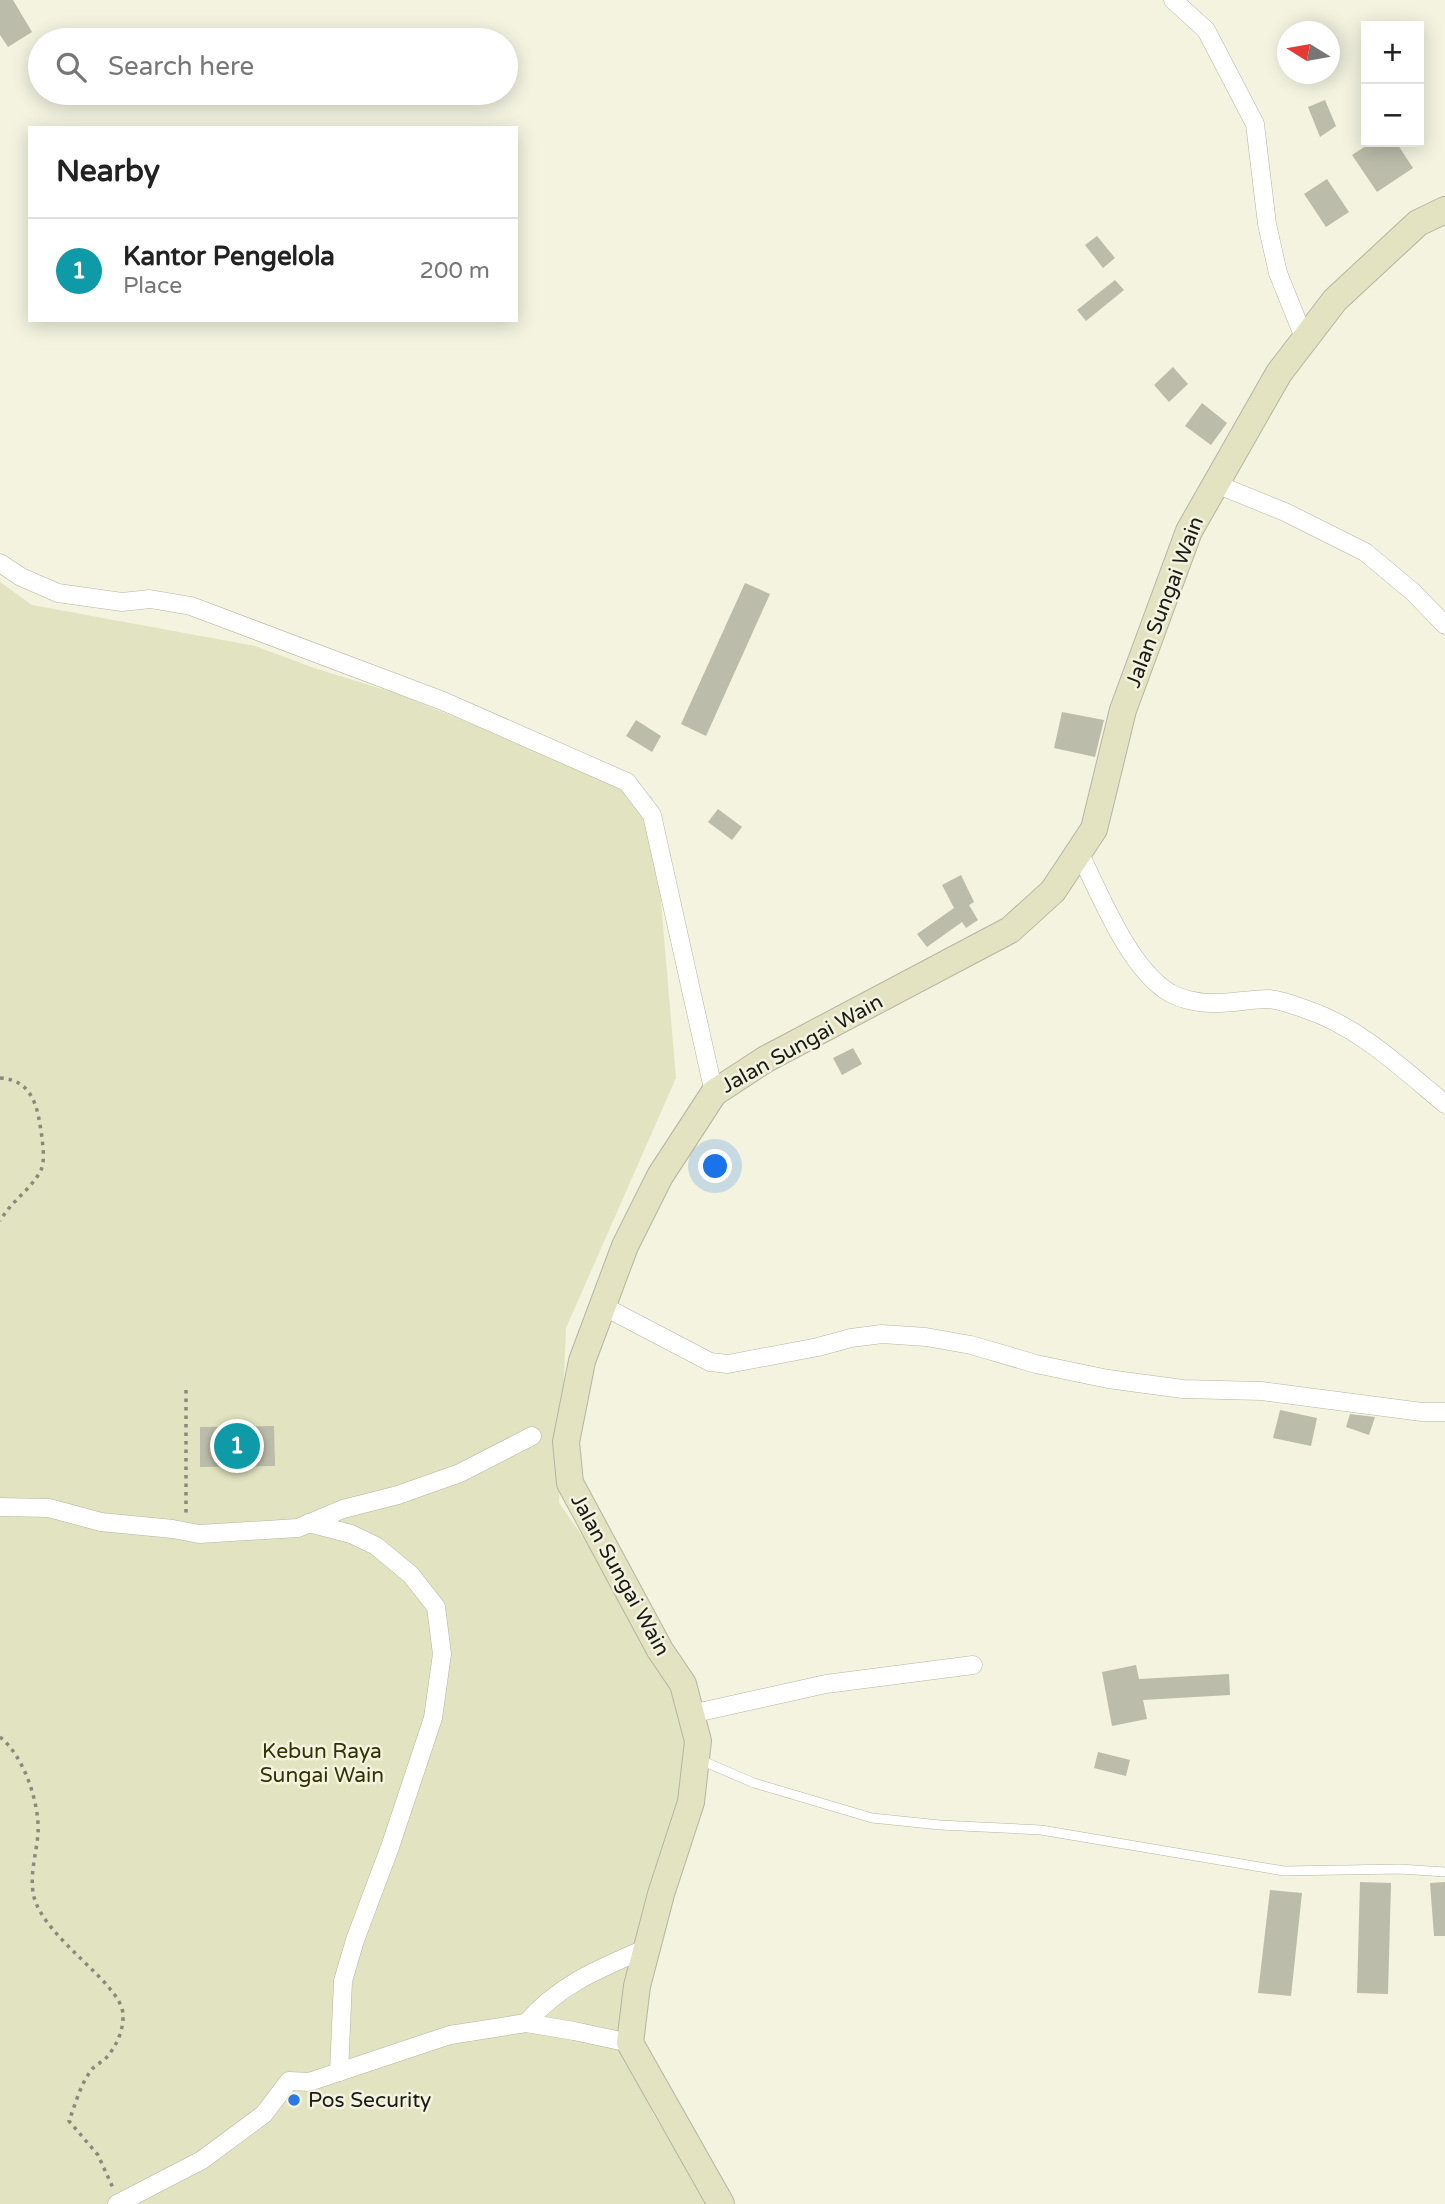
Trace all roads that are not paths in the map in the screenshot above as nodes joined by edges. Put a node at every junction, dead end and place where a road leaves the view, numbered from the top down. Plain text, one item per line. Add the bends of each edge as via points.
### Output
1 (1172, 0) edge
2 (1445, 210) edge
3 (1304, 340) junction
4 (1216, 484) junction
5 (0, 562) edge
6 (1445, 625) edge
7 (1079, 852) junction
8 (714, 1093) junction
9 (1445, 1104) edge
10 (603, 1306) junction
11 (1445, 1412) edge
12 (532, 1436) dead end
13 (0, 1507) edge
14 (309, 1523) junction
15 (973, 1665) dead end
16 (691, 1714) junction
17 (696, 1758) junction
18 (1445, 1872) edge
19 (647, 1948) junction
20 (526, 2023) junction
21 (630, 2043) junction
22 (339, 2072) junction
23 (119, 2203) edge
24 (721, 2204) edge

1 - 3 street via 1206,30 1255,124 1278,273
2 - 3 street, Jalan Sungai Wain via 1418,223 1335,300
3 - 4 street, Jalan Sungai Wain via 1279,373
4 - 6 street via 1365,552
4 - 7 street, Jalan Sungai Wain via 1189,531 1124,710 1094,829
5 - 8 street via 58,593 191,606 443,701 627,782 652,816
7 - 8 street, Jalan Sungai Wain via 1053,891 1010,930 766,1059
7 - 9 street via 1140,966 1172,994 1212,1003 1272,999 1308,1010 1389,1057
8 - 10 street, Jalan Sungai Wain via 660,1176 625,1246
10 - 11 street via 710,1362 728,1364 882,1334 971,1345 1108,1379
10 - 16 street, Jalan Sungai Wain via 582,1361 566,1442 570,1483 683,1684
12 - 14 street via 460,1473 343,1508
13 - 14 street via 49,1508 102,1522 199,1534 298,1528
14 - 22 street via 376,1546 411,1575 436,1607 442,1654 433,1718 344,1981
15 - 16 street via 826,1684
16 - 17 street, Jalan Sungai Wain via 698,1741
17 - 18 lane via 754,1783 872,1818 1041,1830 1284,1871
17 - 19 street, Jalan Sungai Wain via 691,1802
19 - 20 street via 583,1976 542,2004
19 - 21 street, Jalan Sungai Wain
20 - 21 street
20 - 22 street via 450,2035
21 - 24 street
22 - 23 street via 309,2082 289,2081 264,2114 202,2160

